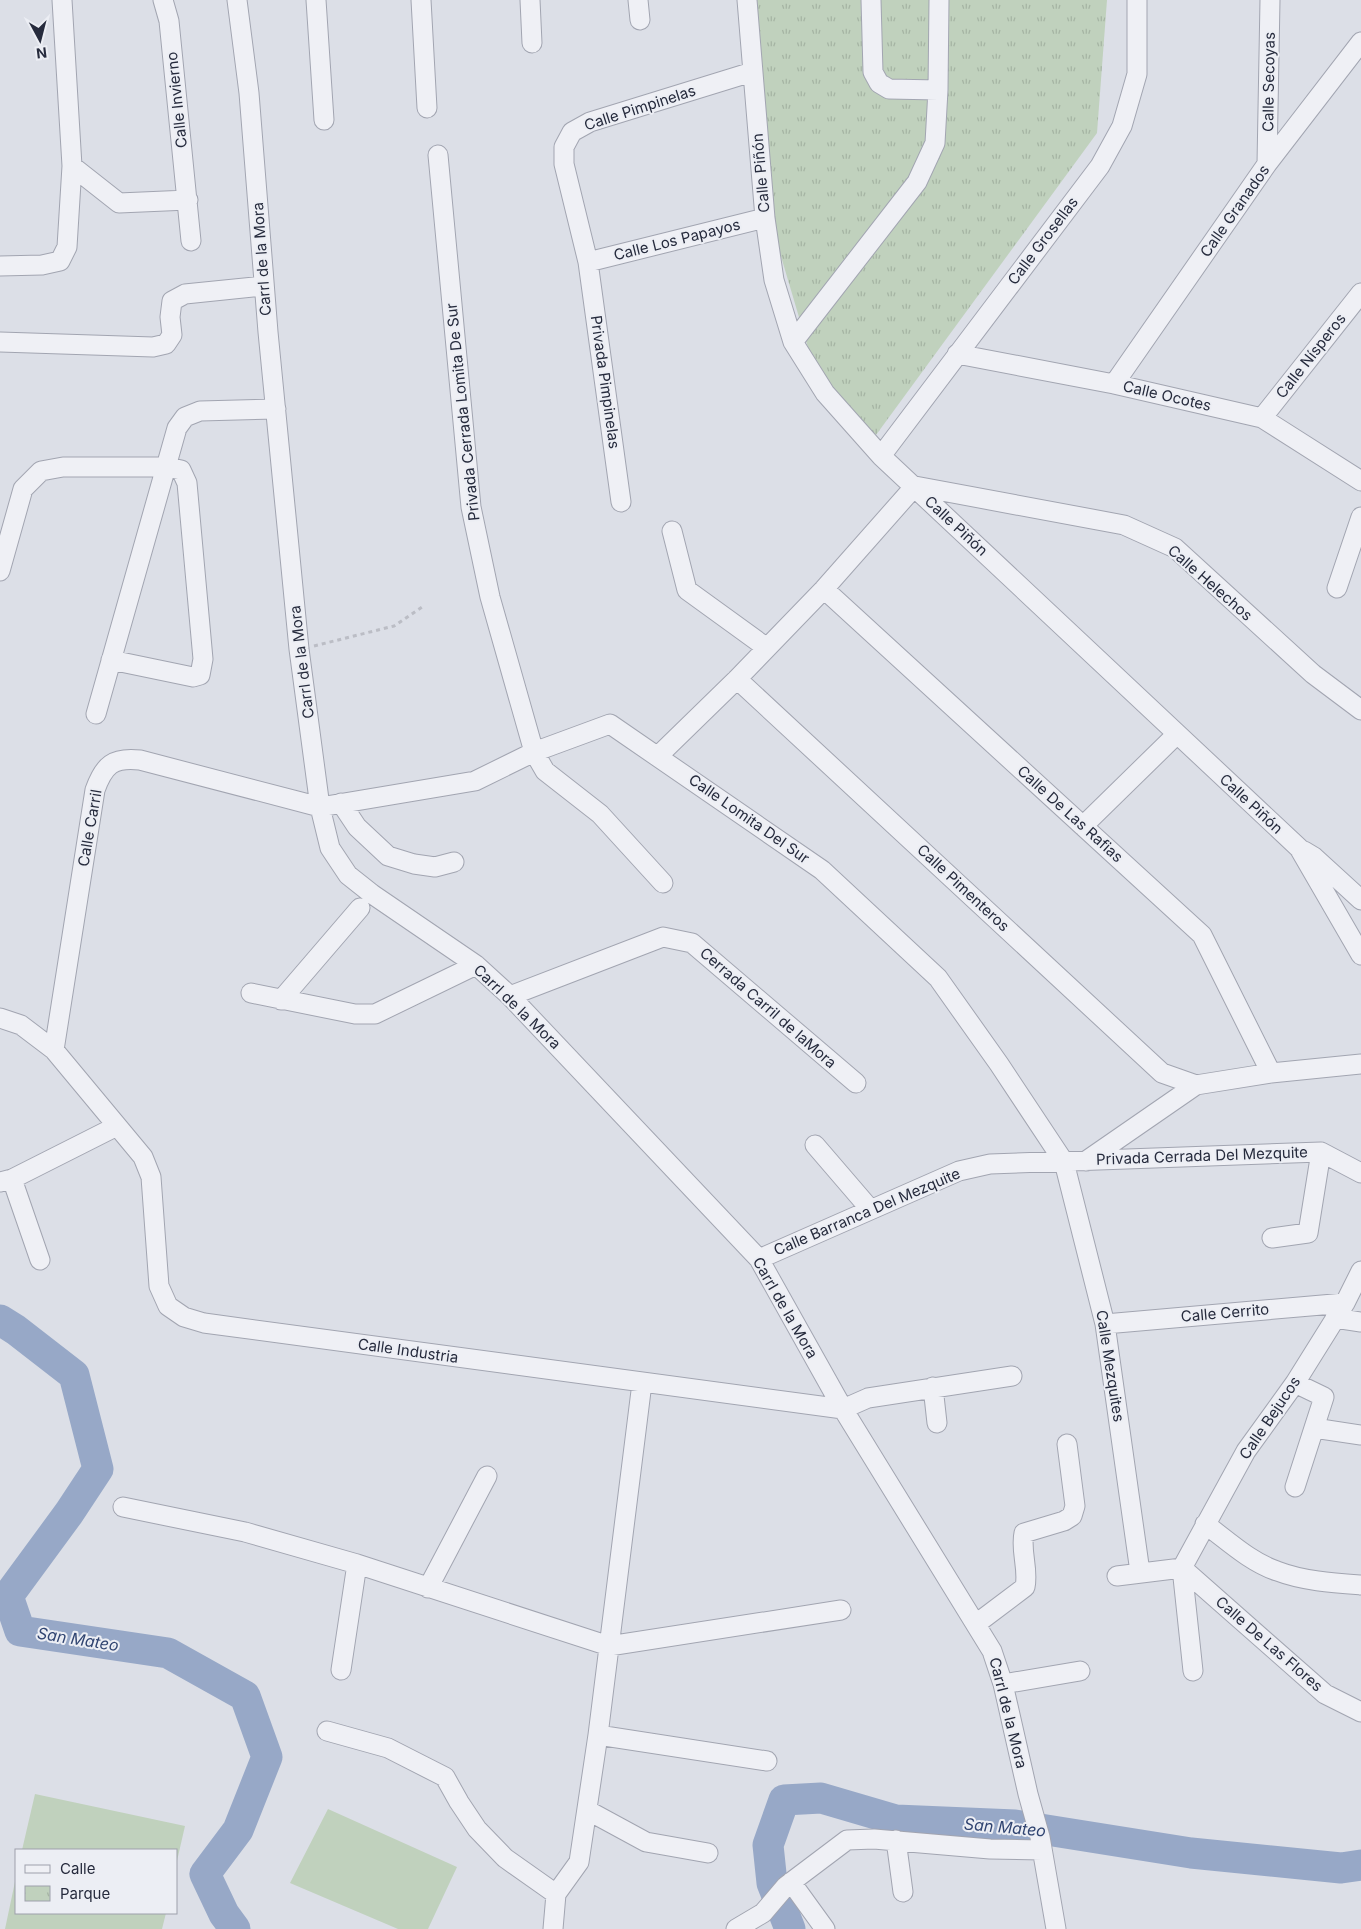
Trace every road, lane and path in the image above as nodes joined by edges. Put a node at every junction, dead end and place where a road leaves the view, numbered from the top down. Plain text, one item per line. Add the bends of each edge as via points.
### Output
1 (62, 0) edge
2 (163, 0) edge
3 (237, 0) edge
4 (316, 0) edge
5 (421, 0) edge
6 (530, 0) edge
7 (638, 0) edge
8 (747, 0) edge
9 (871, 0) edge
10 (939, 0) edge
11 (1137, 0) edge
12 (1270, 0) edge
13 (640, 20) dead end
14 (1361, 42) edge
15 (532, 43) dead end
16 (752, 72) junction
17 (938, 90) junction
18 (427, 108) dead end
19 (324, 120) dead end
20 (438, 155) dead end
21 (1267, 164) junction
22 (72, 166) junction
23 (188, 200) junction
24 (765, 218) junction
25 (191, 241) dead end
26 (588, 262) junction
27 (0, 266) edge
28 (264, 286) junction
29 (1361, 293) edge
30 (0, 342) edge
31 (793, 342) junction
32 (957, 354) junction
33 (1114, 384) junction
34 (276, 409) junction
35 (1262, 418) junction
36 (882, 456) junction
37 (167, 467) junction
38 (1361, 481) edge
39 (915, 486) junction
40 (621, 502) dead end
41 (1361, 517) edge
42 (672, 531) dead end
43 (0, 571) edge
44 (1337, 588) dead end
45 (824, 589) junction
46 (422, 607) dead end
47 (767, 648) junction
48 (299, 649) junction
49 (112, 660) junction
50 (737, 679) junction
51 (1361, 710) edge
52 (96, 714) dead end
53 (1177, 734) junction
54 (534, 752) junction
55 (658, 756) junction
56 (341, 803) junction
57 (320, 807) junction
58 (1083, 826) junction
59 (1299, 848) junction
60 (454, 862) dead end
61 (663, 883) dead end
62 (1361, 900) edge
63 (360, 908) dead end
64 (1361, 955) edge
65 (476, 966) junction
66 (251, 993) dead end
67 (510, 996) junction
68 (281, 1000) junction
69 (0, 1018) edge
70 (54, 1050) junction
71 (1361, 1064) edge
72 (1271, 1073) junction
73 (856, 1083) dead end
74 (1196, 1085) junction
75 (117, 1126) junction
76 (815, 1144) dead end
77 (1321, 1152) junction
78 (1086, 1161) junction
79 (1064, 1162) junction
80 (1361, 1173) edge
81 (6, 1180) edge
82 (870, 1209) junction
83 (1272, 1238) dead end
84 (759, 1259) junction
85 (40, 1260) dead end
86 (1361, 1271) edge
87 (1340, 1310) junction
88 (1361, 1322) edge
89 (1105, 1324) junction
90 (1012, 1376) dead end
91 (642, 1383) junction
92 (1295, 1383) junction
93 (933, 1388) junction
94 (843, 1408) junction
95 (937, 1423) dead end
96 (1314, 1428) junction
97 (1361, 1435) edge
98 (1067, 1444) dead end
99 (487, 1476) dead end
100 (1295, 1487) dead end
101 (123, 1507) dead end
102 (1205, 1524) junction
103 (357, 1564) junction
104 (1182, 1568) junction
105 (1140, 1572) junction
106 (1117, 1576) dead end
107 (1361, 1585) edge
108 (428, 1588) junction
109 (841, 1610) dead end
110 (976, 1624) junction
111 (609, 1646) junction
112 (341, 1670) dead end
113 (1080, 1671) dead end
114 (1193, 1671) dead end
115 (1003, 1684) junction
116 (1361, 1712) edge
117 (327, 1730) dead end
118 (598, 1735) junction
119 (767, 1760) dead end
120 (587, 1810) junction
121 (896, 1840) junction
122 (1041, 1843) junction
123 (708, 1853) dead end
124 (788, 1884) junction
125 (903, 1892) dead end
126 (556, 1894) junction
127 (553, 1929) edge
128 (736, 1929) edge
129 (825, 1929) edge
130 (1056, 1929) edge

1 - 22 street
2 - 23 street, Calle Invierno via 170,21
3 - 28 street, Carrl de la Mora via 250,92
4 - 19 street
5 - 18 street
6 - 15 street
7 - 13 street
8 - 16 street, Calle Piñón
9 - 17 street via 873,72 879,83 889,88
10 - 17 street
11 - 32 street, Calle Grosellas via 1137,74 1122,126 1100,166
12 - 21 street, Calle Secoyas
14 - 21 street, Calle Granados
16 - 24 street, Calle Piñón
16 - 26 street, Calle Pimpinelas via 590,122 572,132 564,147 564,164
17 - 31 street via 935,143 918,182
20 - 54 street, Privada Cerrada Lomita De Sur via 471,508 490,597
21 - 33 street, Calle Granados
22 - 23 street via 119,203
22 - 27 street via 68,247 60,260 42,265
23 - 25 street, Calle Invierno
24 - 26 street, Calle Los Papayos
24 - 31 street, Calle Piñón via 774,280
26 - 40 street, Privada Pimpinelas
28 - 30 street via 185,294 172,300 172,335 166,344
28 - 34 street, Carrl de la Mora
29 - 35 street, Calle Nísperos
31 - 36 street, Calle Piñón via 825,393
32 - 33 street, Calle Ocotes
32 - 36 street, Calle Grosellas
33 - 35 street, Calle Ocotes
34 - 37 street via 200,411 185,417 177,428
34 - 48 street, Carrl de la Mora
35 - 38 street, Calle Ocotes
36 - 39 street, Calle Piñón
37 - 43 street via 63,467 41,471 23,489
37 - 49 street
37 - 49 street via 181,470 187,483 204,659 202,668 200,675 193,677
39 - 45 street
39 - 51 street, Calle Helechos via 1124,525 1176,548 1313,674
39 - 53 street, Calle Piñón
41 - 44 street
42 - 47 street via 687,590
45 - 47 street
45 - 58 street, Calle De Las Rafias
46 - 48 path via 394,626
47 - 50 street
48 - 57 street, Carrl de la Mora
49 - 52 street
50 - 55 street
50 - 74 street, Calle Pimenteros via 1162,1072
53 - 58 street
53 - 59 street, Calle Piñón
54 - 55 street, Calle Lomita Del Sur via 610,724
54 - 56 street, Calle Lomita Del Sur via 475,781
54 - 61 street, Privada Cerrada Lomita De Sur via 545,771 600,814
55 - 79 street, Calle Lomita Del Sur via 822,870 938,978
56 - 57 street, Calle Lomita Del Sur
56 - 60 street via 358,827 388,856 435,867
57 - 65 street, Carrl de la Mora via 330,848 348,875
57 - 70 street, Calle Carril via 140,760 124,758 110,764 101,774 96,790
58 - 72 street, Calle De Las Rafias via 1202,935
59 - 62 street via 1314,857
59 - 64 street, Calle Piñón
63 - 68 street
65 - 67 street, Carrl de la Mora
65 - 68 street via 375,1014 355,1014
66 - 68 street
67 - 73 street, Cerrada Carril de laMora via 663,937 692,943
67 - 84 street, Carrl de la Mora
69 - 70 street, Calle Industria via 21,1024
70 - 75 street, Calle Industria
71 - 72 street
72 - 74 street
74 - 78 street
75 - 81 street
75 - 91 street, Calle Industria via 143,1157 151,1177 159,1286 168,1306 184,1317 204,1323
76 - 82 street
77 - 78 street, Privada Cerrada Del Mezquite
77 - 80 street
77 - 83 street, Privada Cerrada Del Mezquite via 1308,1233
78 - 79 street
79 - 82 street, Calle Barranca Del Mezquite via 990,1164 959,1171
79 - 89 street, Calle Mezquites
81 - 85 street
82 - 84 street, Calle Barranca Del Mezquite
84 - 94 street, Carrl de la Mora
86 - 87 street, Calle Bejucos
87 - 88 street, Calle Cerrito
87 - 89 street, Calle Cerrito
87 - 92 street, Calle Bejucos
89 - 105 street, Calle Mezquites
90 - 93 street
91 - 94 street, Calle Industria
91 - 111 street
92 - 96 street via 1324,1397
92 - 102 street, Calle Bejucos via 1246,1451
93 - 94 street via 868,1398
93 - 95 street
94 - 110 street, Carrl de la Mora
96 - 97 street
96 - 100 street
98 - 110 street via 1075,1506 1072,1516 1024,1533 1025,1587
99 - 108 street
101 - 103 street via 245,1532
102 - 104 street, Calle Bejucos
102 - 107 street via 1276,1571 1326,1583
103 - 108 street
103 - 112 street
104 - 105 street
104 - 114 street
104 - 116 street, Calle De Las Flores via 1325,1694
105 - 106 street
108 - 111 street
109 - 111 street
110 - 115 street, Carrl de la Mora via 992,1651
111 - 118 street
113 - 115 street
115 - 122 street, Carrl de la Mora
117 - 126 street via 388,1748 445,1777 477,1829 500,1852
118 - 119 street
118 - 120 street
120 - 123 street via 646,1842
120 - 126 street via 579,1862
121 - 122 street via 990,1849
121 - 124 street via 847,1840
121 - 125 street
122 - 130 street, Carrl de la Mora
124 - 128 street via 763,1913
124 - 129 street
126 - 127 street

